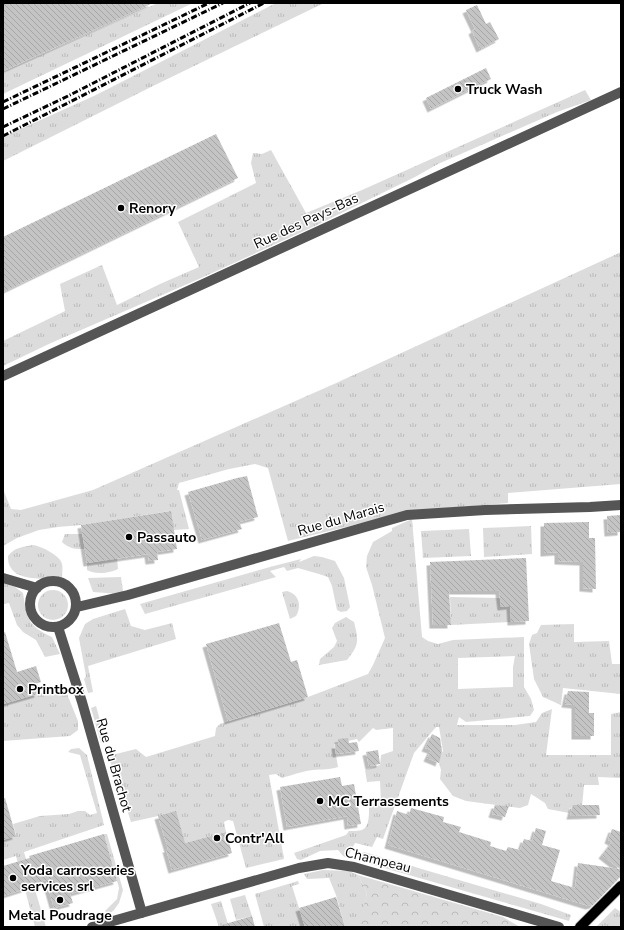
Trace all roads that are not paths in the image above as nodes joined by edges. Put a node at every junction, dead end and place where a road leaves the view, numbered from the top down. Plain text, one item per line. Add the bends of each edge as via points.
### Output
1 (621, 92) edge
2 (3, 376) edge
3 (621, 505) edge
4 (3, 578) edge
5 (37, 588) junction
6 (77, 607) junction
7 (58, 627) junction
8 (621, 886) edge
9 (142, 912) junction
10 (92, 927) edge
11 (559, 927) edge
12 (580, 927) edge

1 - 2 street, Rue des Pays-Bas
3 - 6 street, Rue du Marais via 407,515 128,595
4 - 5 street
5 - 6 street via 49,582 62,583 73,591
5 - 7 street via 31,599 35,618 45,626
6 - 7 street via 69,621
7 - 9 street, Rue du Brachot
8 - 12 main road
9 - 10 street, Champeau
9 - 11 street, Champeau via 299,868 328,863 354,867

